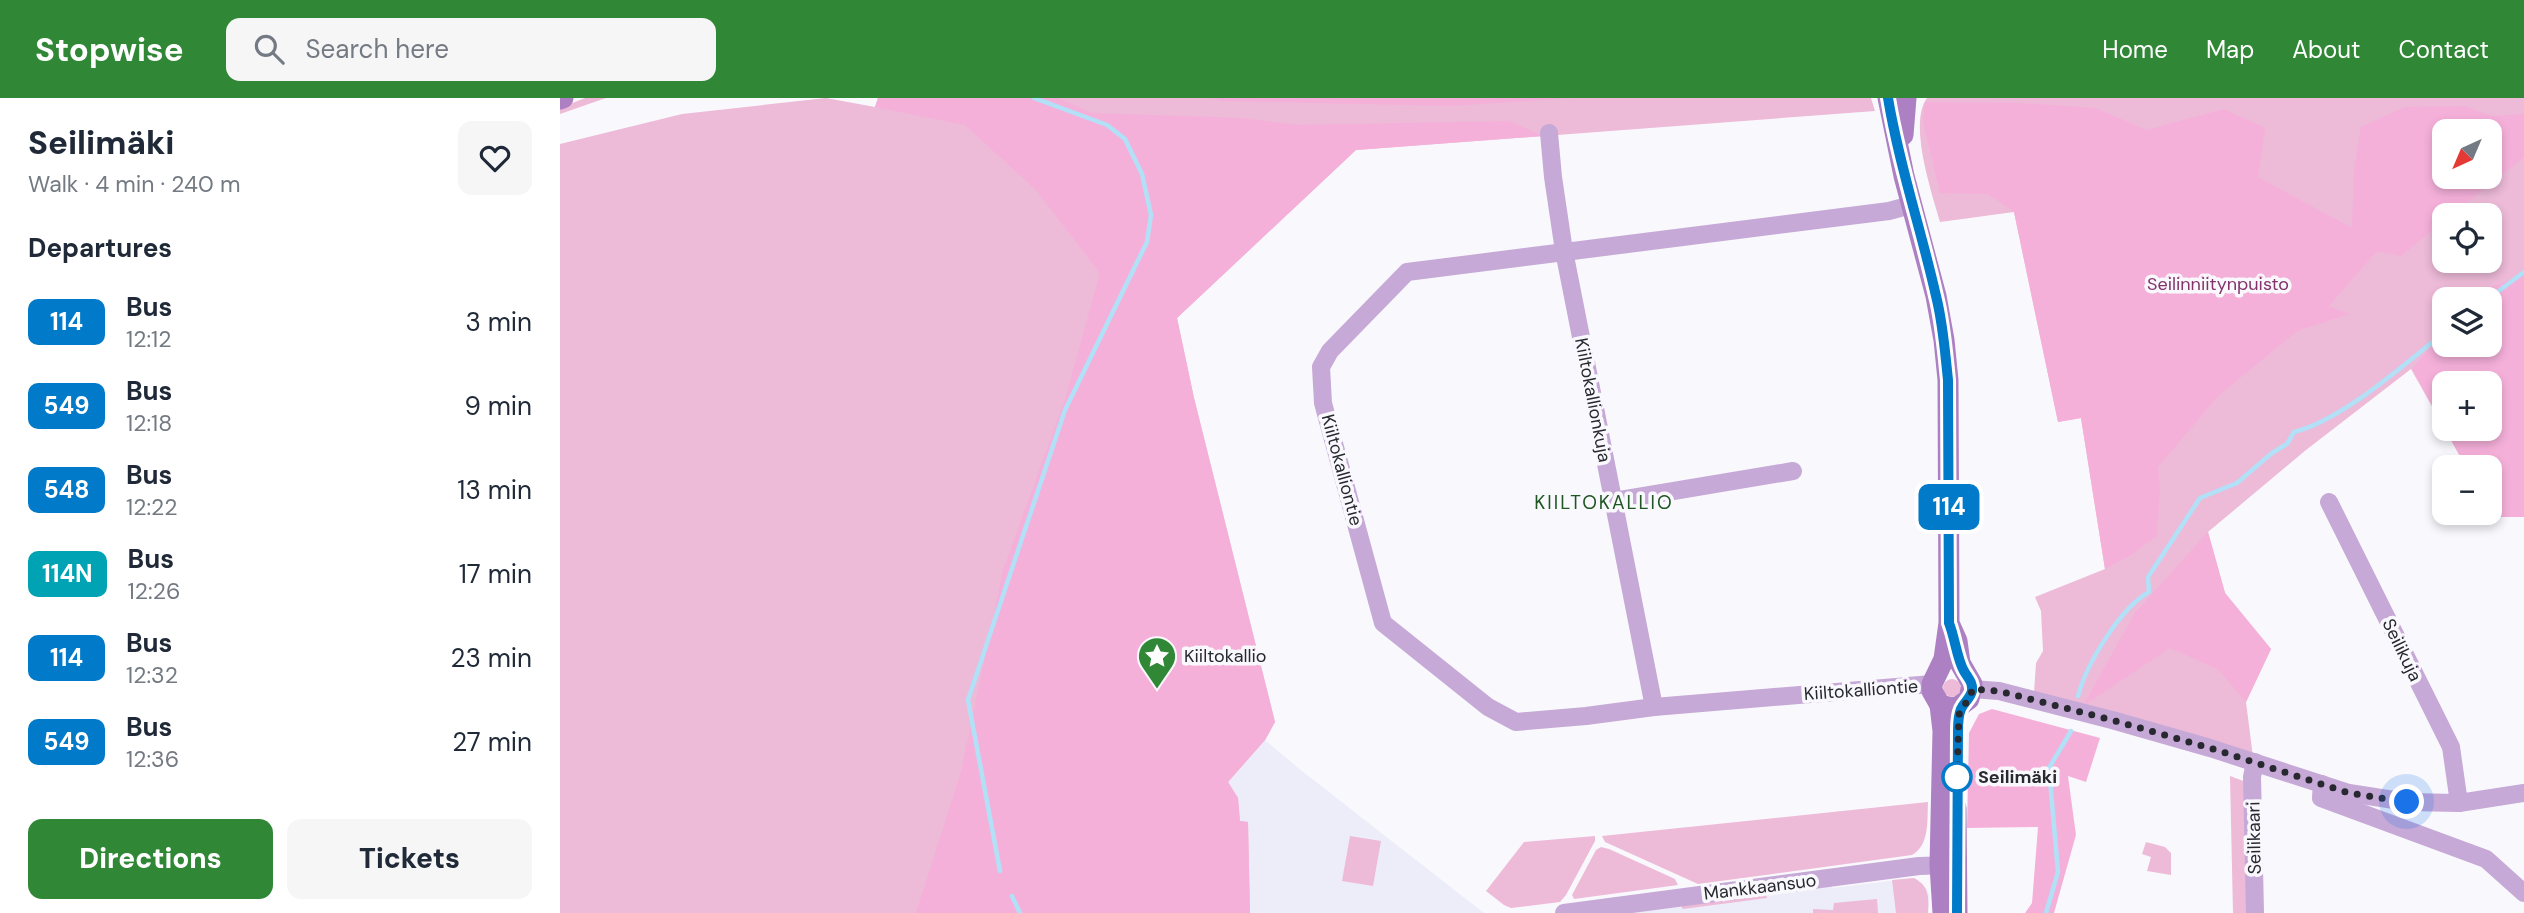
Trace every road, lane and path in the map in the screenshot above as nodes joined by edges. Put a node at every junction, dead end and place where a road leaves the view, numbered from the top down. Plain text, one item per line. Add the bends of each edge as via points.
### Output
1 (1888, 98) edge
2 (1906, 98) edge
3 (1549, 133) dead end
4 (1901, 154) junction
5 (1911, 205) junction
6 (1564, 251) junction
7 (1793, 471) dead end
8 (1614, 501) junction
9 (2329, 502) dead end
10 (1949, 623) junction
11 (1936, 678) junction
12 (1960, 693) junction
13 (1654, 707) junction
14 (2255, 762) junction
15 (2322, 784) junction
16 (2524, 793) edge
17 (2459, 803) junction
18 (1948, 865) junction
19 (2524, 893) edge
20 (1564, 913) edge
21 (1943, 913) edge
22 (1957, 913) edge
23 (2255, 913) edge

1 - 4 main road
2 - 4 main road
3 - 6 street, Kiiltokallionkuja
4 - 5 main road
5 - 6 street, Kiiltokalliontie
5 - 10 main road via 1936,296 1945,353 1950,449
6 - 8 street, Kiiltokallionkuja
6 - 13 street, Kiiltokalliontie via 1407,272 1330,351 1321,367 1323,403 1383,623 1488,708 1516,722
7 - 8 street
8 - 13 street, Kiiltokallionkuja
9 - 17 street, Seilikuja via 2451,747
10 - 11 main road
10 - 12 main road via 1956,640
11 - 12 main road via 1949,668
11 - 12 main road via 1934,698
11 - 13 street, Kiiltokalliontie
12 - 14 street via 1999,691 2022,696
12 - 18 main road via 1943,731
14 - 15 street
14 - 23 street, Seilikaari
15 - 17 street via 2407,802
15 - 19 street via 2321,798 2486,859
16 - 17 street
18 - 20 street, Mankkaansuo
18 - 21 main road
18 - 22 main road

